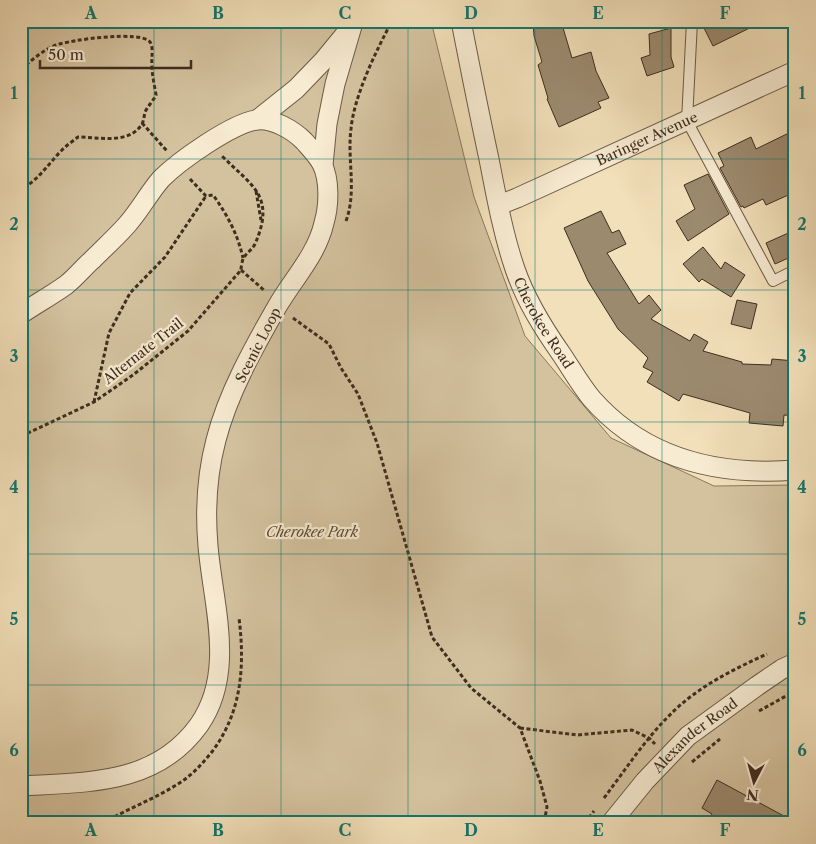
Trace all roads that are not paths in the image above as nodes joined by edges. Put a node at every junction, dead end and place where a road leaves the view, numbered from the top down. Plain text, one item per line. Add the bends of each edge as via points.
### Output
1 (460, 21) edge
2 (692, 21) edge
3 (354, 24) edge
4 (795, 71) edge
5 (257, 120) junction
6 (687, 121) junction
7 (323, 165) junction
8 (498, 205) junction
9 (795, 270) edge
10 (21, 314) edge
11 (795, 470) edge
12 (795, 663) edge
13 (21, 786) edge
14 (611, 823) edge

1 - 8 street, Cherokee Road
2 - 6 lane
3 - 5 street via 301,84
3 - 7 street via 335,84
4 - 6 street, Baringer Avenue
5 - 7 street, Scenic Loop via 274,122 292,132 308,145
5 - 10 street via 239,126 178,163 159,182 128,224 68,283
6 - 8 street, Baringer Avenue
6 - 9 lane via 773,281
7 - 13 street, Scenic Loop via 327,189 326,217 321,232 310,257 279,304 244,370 222,421 211,462 208,545 220,651 218,680 208,708 200,724 182,744 169,756 142,771 96,781
8 - 11 street, Cherokee Road via 515,270 536,317 592,398 612,418 634,436 692,463 745,471
12 - 14 street, Alexander Road via 765,680 688,736

